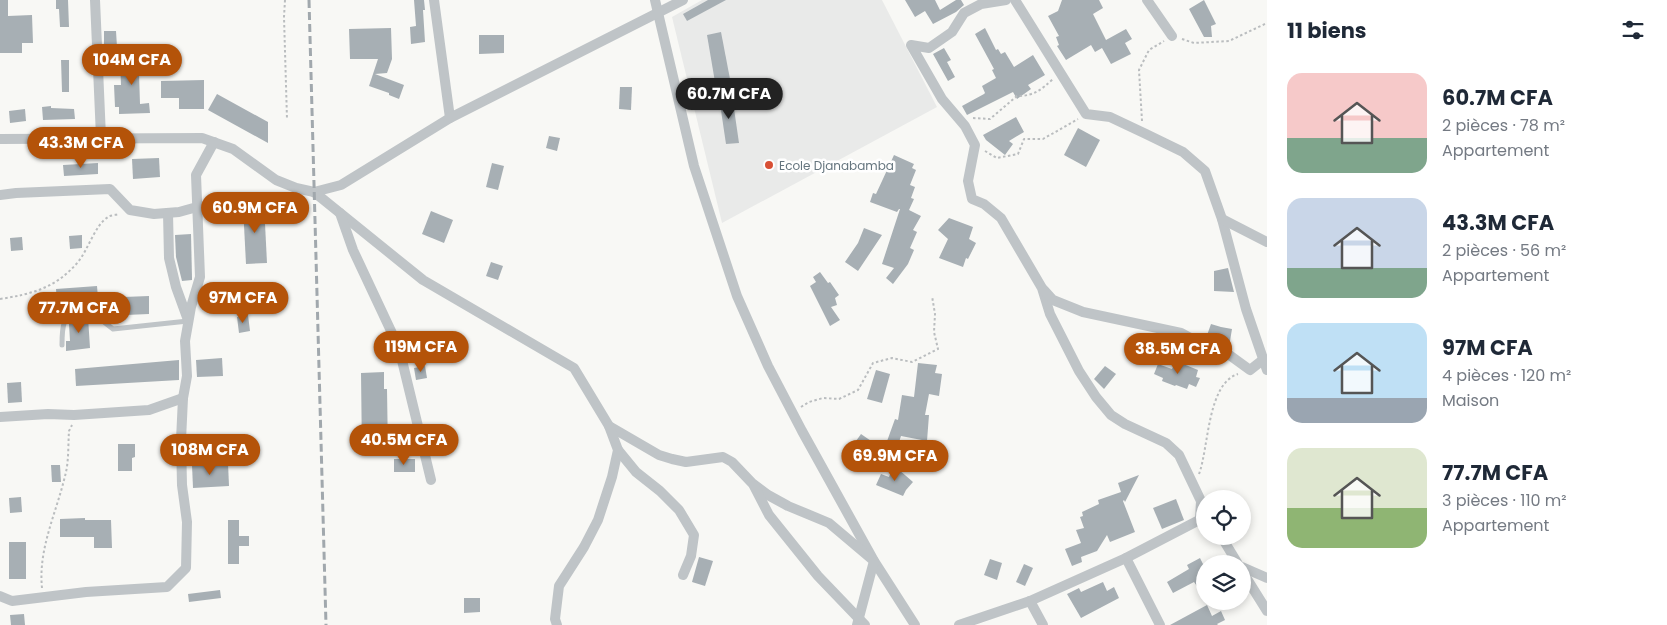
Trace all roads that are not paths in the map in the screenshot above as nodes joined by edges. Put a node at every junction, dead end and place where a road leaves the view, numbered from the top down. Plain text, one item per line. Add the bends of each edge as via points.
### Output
1 (94, 0) edge
2 (434, 0) edge
3 (655, 0) edge
4 (683, 0) edge
5 (1006, 0) edge
6 (1015, 0) edge
7 (1147, 0) edge
8 (658, 14) junction
9 (1172, 36) road end
10 (450, 118) junction
11 (101, 137) junction
12 (0, 139) edge
13 (214, 142) junction
14 (314, 192) junction
15 (0, 195) edge
16 (197, 207) junction
17 (340, 212) junction
18 (168, 213) junction
19 (1222, 219) junction
20 (1267, 242) edge
21 (1042, 288) junction
22 (189, 321) junction
23 (62, 345) dead end
24 (1264, 359) junction
25 (1267, 370) edge
26 (183, 398) junction
27 (0, 417) edge
28 (609, 426) junction
29 (618, 450) junction
30 (431, 480) dead end
31 (752, 483) junction
32 (1196, 490) edge
33 (1196, 521) edge
34 (1126, 558) junction
35 (874, 561) junction
36 (1251, 571) edge
37 (683, 575) dead end
38 (1267, 578) edge
39 (1251, 586) edge
40 (0, 596) edge
41 (1030, 601) junction
42 (1267, 611) edge
43 (860, 623) edge
44 (558, 625) edge
45 (915, 625) edge
46 (959, 625) edge
47 (1043, 625) edge
48 (1160, 625) edge

1 - 11 street
2 - 10 street
3 - 8 street
4 - 8 street
5 - 21 street via 981,4 964,13 952,32 929,48 911,46 942,99 965,126 975,145 968,181 972,199 1001,218
6 - 19 street via 1086,114 1110,117 1183,152 1205,171
7 - 9 street
8 - 10 street
8 - 35 street via 694,166 734,286 768,366
10 - 14 street via 341,185
11 - 12 street
11 - 13 street via 202,138
13 - 14 street via 233,149 276,180
13 - 16 street via 196,175
14 - 17 street
15 - 18 street via 110,189 130,210
16 - 18 street
16 - 22 street via 200,277
17 - 28 street via 423,280 574,368
17 - 30 street via 353,250 399,348
18 - 22 street via 169,258
19 - 20 street
19 - 24 street via 1246,309
21 - 24 street via 1053,300 1083,312 1181,333 1206,347 1228,354 1250,370
21 - 32 street via 1050,314 1096,397 1118,420 1166,443 1179,455
22 - 23 lane via 113,329 95,315 80,309 67,316
22 - 26 street
24 - 25 street
26 - 27 street via 149,410
26 - 40 street via 181,440 187,522 186,568 167,587 12,601
28 - 29 street
28 - 31 street via 672,459 686,462 723,457
29 - 37 street via 636,472 679,510 694,535 691,556
29 - 44 street via 598,520 559,586 555,619
31 - 35 street via 788,506 829,523
31 - 43 street via 769,515
33 - 34 street
34 - 41 street
34 - 48 street
35 - 43 street
35 - 45 street
36 - 38 street
39 - 42 street
41 - 46 street
41 - 47 street

